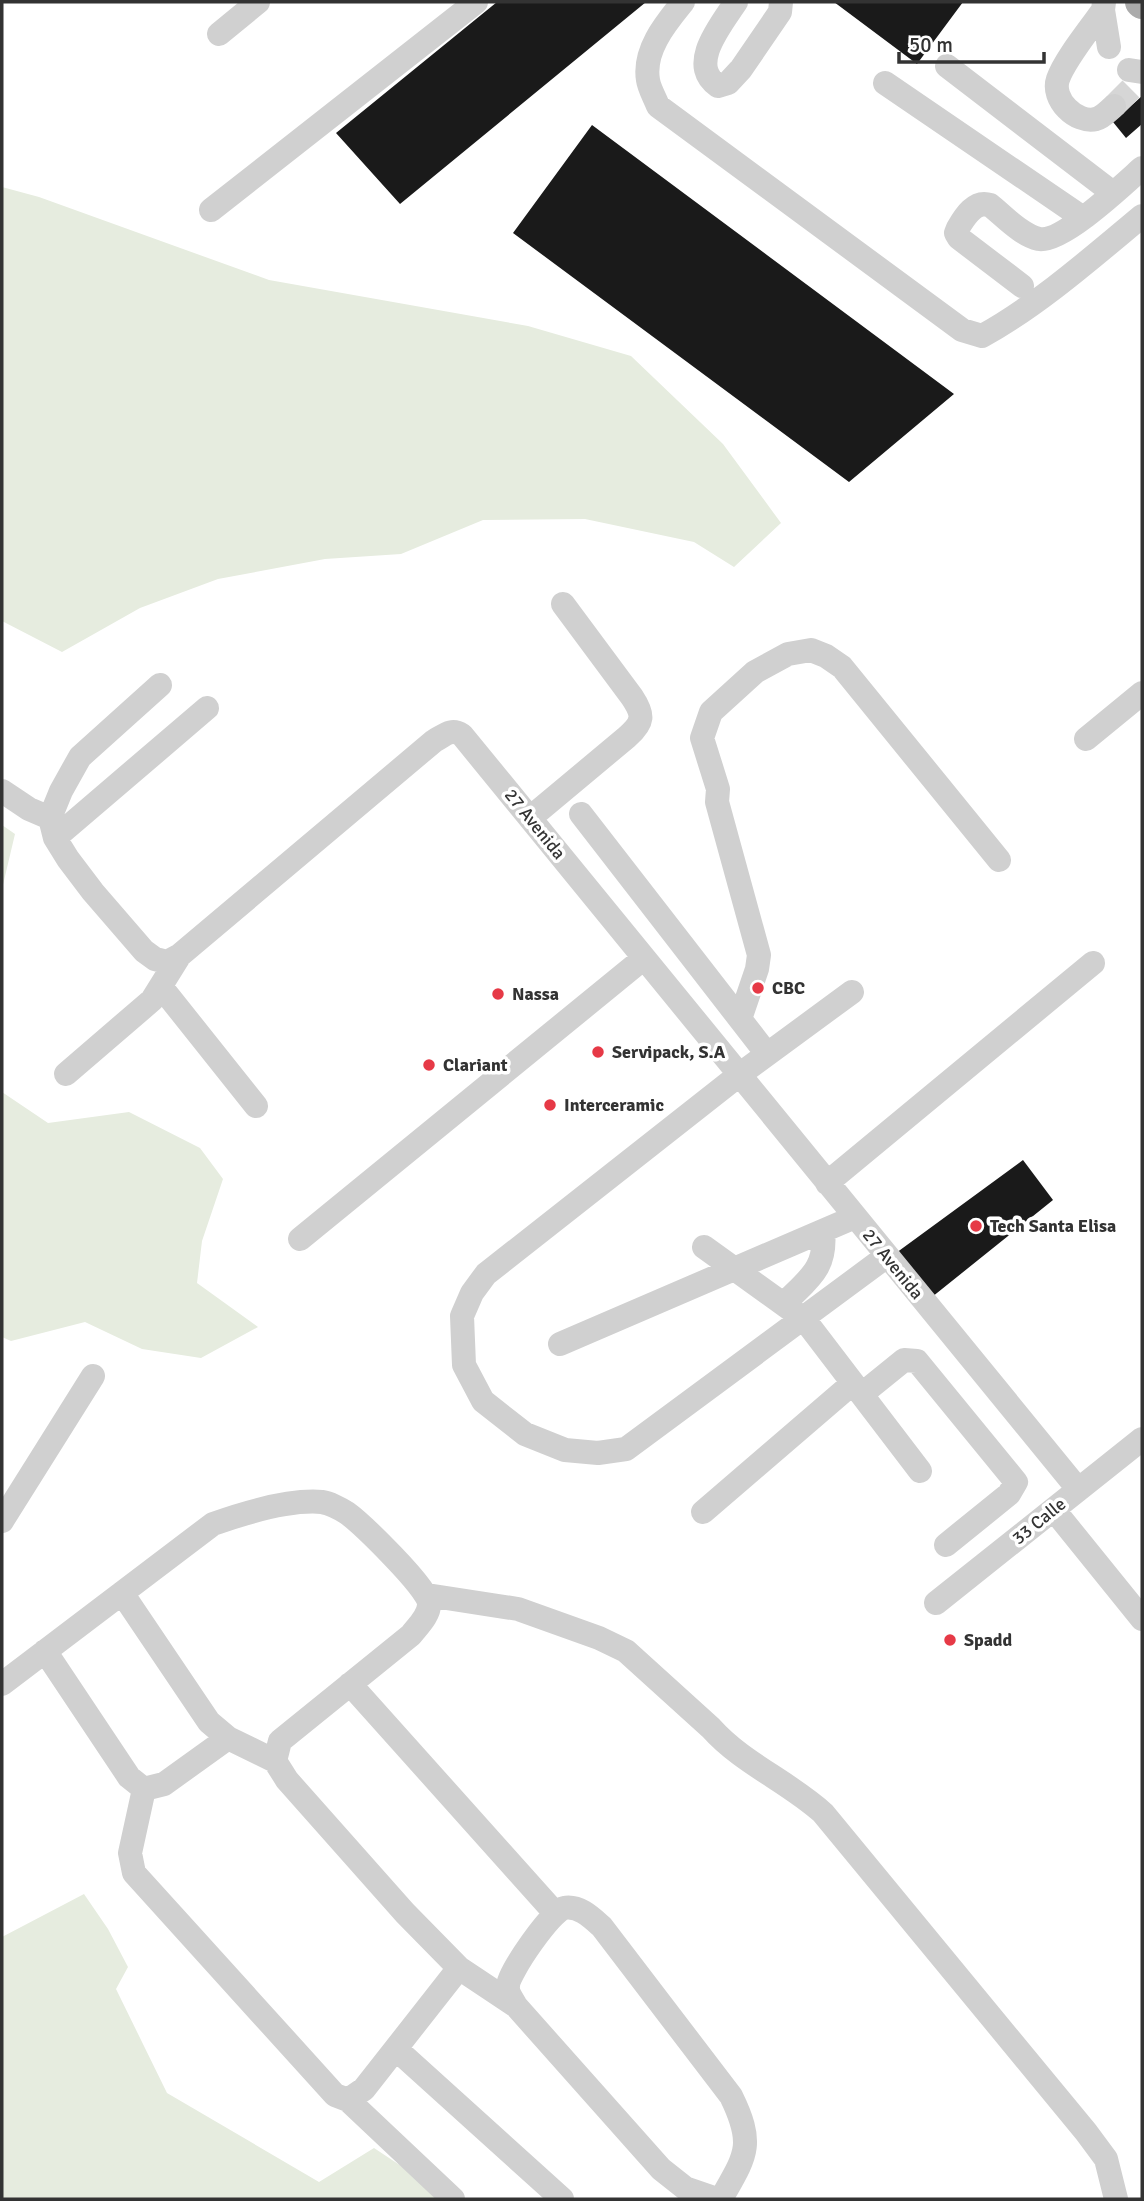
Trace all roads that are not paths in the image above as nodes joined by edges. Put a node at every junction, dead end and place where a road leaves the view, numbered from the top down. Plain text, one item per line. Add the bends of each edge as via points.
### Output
1 (258, 2) edge
2 (475, 2) edge
3 (682, 2) edge
4 (736, 2) edge
5 (781, 2) edge
6 (1103, 6) edge
7 (219, 33) dead end
8 (1109, 47) dead end
9 (947, 66) dead end
10 (885, 83) dead end
11 (1114, 106) tunnel mouth
12 (1142, 168) edge
13 (1113, 193) junction
14 (211, 210) dead end
15 (1142, 216) edge
16 (1083, 219) junction
17 (1022, 286) dead end
18 (562, 604) dead end
19 (160, 685) dead end
20 (1142, 693) edge
21 (207, 708) dead end
22 (1086, 739) dead end
23 (2, 791) edge
24 (581, 814) dead end
25 (530, 818) junction
26 (53, 828) junction
27 (999, 860) dead end
28 (180, 955) junction
29 (644, 958) junction
30 (1093, 963) dead end
31 (162, 988) junction
32 (852, 992) dead end
33 (740, 1019) junction
34 (767, 1054) junction
35 (66, 1074) dead end
36 (739, 1075) junction
37 (256, 1106) dead end
38 (828, 1183) junction
39 (855, 1217) junction
40 (823, 1231) junction
41 (300, 1239) dead end
42 (704, 1247) dead end
43 (887, 1256) junction
44 (736, 1270) junction
45 (784, 1304) junction
46 (804, 1319) junction
47 (560, 1344) dead end
48 (93, 1376) dead end
49 (857, 1388) junction
50 (1142, 1439) edge
51 (920, 1471) dead end
52 (1078, 1489) junction
53 (1054, 1510) junction
54 (703, 1512) dead end
55 (2, 1521) edge
56 (946, 1545) dead end
57 (122, 1593) junction
58 (427, 1595) junction
59 (936, 1603) dead end
60 (1142, 1619) edge
61 (45, 1651) junction
62 (2, 1684) edge
63 (350, 1685) junction
64 (228, 1738) junction
65 (275, 1761) junction
66 (144, 1789) junction
67 (555, 1913) junction
68 (459, 1968) junction
69 (516, 2006) junction
70 (396, 2049) junction
71 (348, 2100) junction
72 (453, 2199) edge
73 (562, 2199) edge
74 (719, 2199) edge
75 (1116, 2199) edge

1 - 7 lane
2 - 14 lane
3 - 15 lane via 660,30 649,58 648,80 658,106 962,330 982,336 998,327
4 - 5 lane via 706,52 704,69 718,86 729,83 741,69 780,12
6 - 8 lane
6 - 11 lane via 1062,69 1056,87 1058,96 1080,118 1098,118
9 - 13 lane
10 - 16 lane
12 - 13 lane
13 - 16 lane
16 - 17 lane via 1041,240 1023,232 990,205 976,204 956,233
18 - 25 lane via 632,697 641,711 640,722
19 - 26 lane via 80,757 61,791
20 - 22 lane
21 - 26 lane
23 - 26 lane
24 - 33 lane
25 - 28 lane, 27 Avenida via 463,735 450,732
25 - 29 lane, 27 Avenida
26 - 28 lane via 93,892 144,951 167,962
27 - 33 lane via 842,667 811,650 788,654 755,672 711,712 702,738 759,956
28 - 31 lane
29 - 36 lane, 27 Avenida
29 - 41 lane
30 - 38 lane
31 - 35 lane
31 - 37 lane
32 - 34 lane
33 - 34 lane
34 - 36 lane
36 - 38 lane, 27 Avenida
36 - 46 lane via 486,1275 462,1316 464,1365 483,1401 525,1434 565,1450 598,1454 626,1449
38 - 39 lane, 27 Avenida
39 - 40 lane
39 - 43 lane, 27 Avenida
40 - 44 lane
40 - 45 lane via 821,1263
42 - 44 lane
43 - 46 lane
43 - 52 lane, 27 Avenida
44 - 45 lane
44 - 47 lane
45 - 46 lane
46 - 49 lane
48 - 55 lane
49 - 51 lane
49 - 54 lane
49 - 56 lane via 904,1360 918,1361 1014,1479 1016,1486 1009,1494
50 - 52 lane, 33 Calle
52 - 53 lane, 33 Calle
53 - 59 lane, 33 Calle
53 - 60 lane
57 - 58 lane via 213,1524 254,1509 324,1502 347,1513
57 - 61 lane
57 - 64 lane via 209,1722
58 - 63 lane via 430,1606 426,1616 411,1635
58 - 75 lane via 518,1609 626,1651 724,1743 807,1798 1086,2133 1106,2159
61 - 62 lane
61 - 66 lane via 130,1777
63 - 65 lane via 279,1741
63 - 67 lane
64 - 65 lane
64 - 66 lane via 164,1784
65 - 68 lane via 387,1893
66 - 71 lane via 130,1853 134,1874 335,2095
67 - 69 lane via 507,1984
67 - 74 lane via 576,1909 602,1927 731,2096 741,2115 745,2158
68 - 69 lane
68 - 70 lane
69 - 74 lane via 661,2169 685,2188
70 - 71 lane via 364,2089
70 - 73 lane
71 - 72 lane

